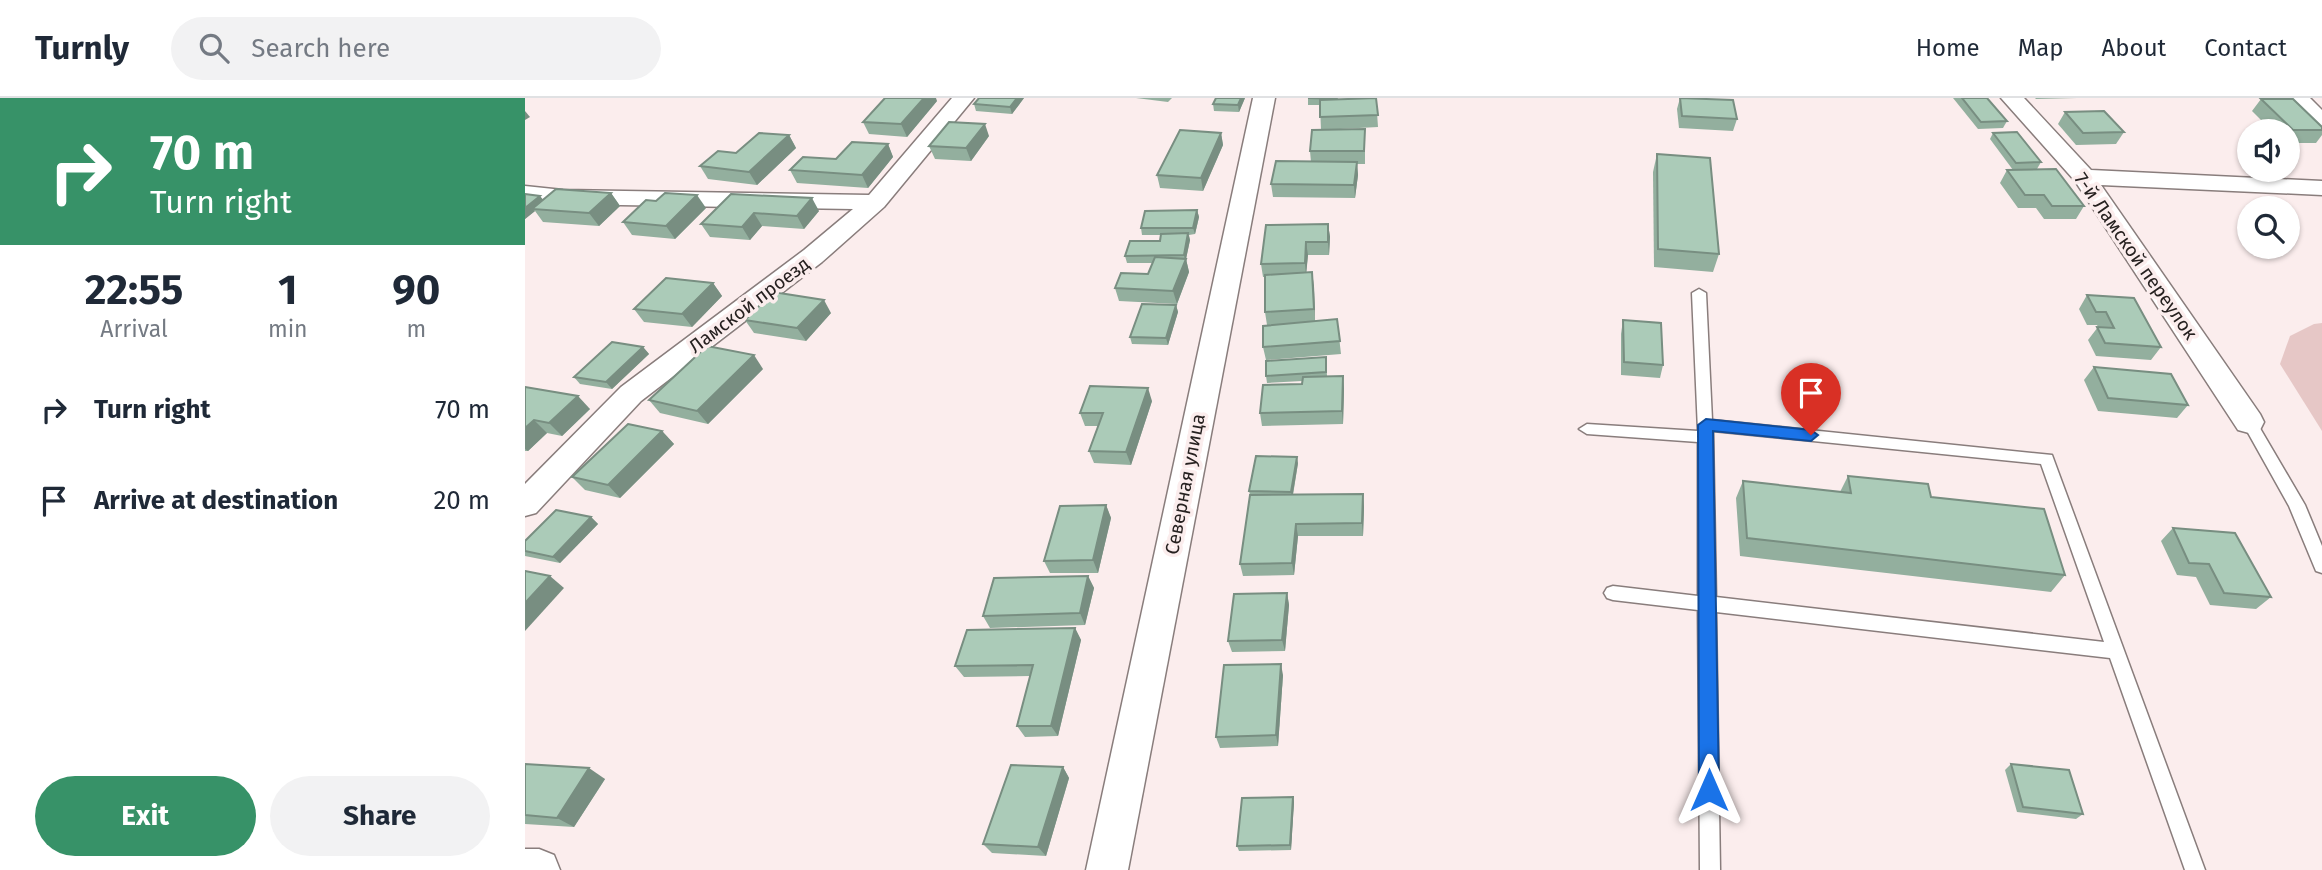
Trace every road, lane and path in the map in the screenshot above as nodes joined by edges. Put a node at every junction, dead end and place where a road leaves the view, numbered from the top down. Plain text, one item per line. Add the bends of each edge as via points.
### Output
1 (963, 98) edge
2 (1264, 98) edge
3 (2012, 98) edge
4 (2298, 98) edge
5 (2322, 122) edge
6 (2084, 177) junction
7 (2322, 188) edge
8 (525, 193) edge
9 (876, 202) junction
10 (1699, 293) dead end
11 (2249, 422) joint
12 (1587, 429) dead end
13 (1706, 431) junction
14 (525, 504) edge
15 (2322, 566) edge
16 (1613, 593) dead end
17 (1707, 604) junction
18 (2116, 651) junction
19 (525, 870) edge
20 (539, 870) edge
21 (1107, 870) edge
22 (1710, 870) edge
23 (2195, 870) edge

1 - 9 street, Ламской проезд
2 - 21 street, Северная улица
3 - 6 street, 7-й Ламской переулок
4 - 5 street
6 - 7 street
6 - 11 street, 7-й Ламской переулок
8 - 9 street
9 - 14 street, Ламской проезд via 813,256 631,394
10 - 13 lane
11 - 15 lane via 2297,505
12 - 13 lane
13 - 17 lane
13 - 18 lane via 2047,459
16 - 17 lane
17 - 18 lane
17 - 22 lane
18 - 23 lane
19 - 20 street

